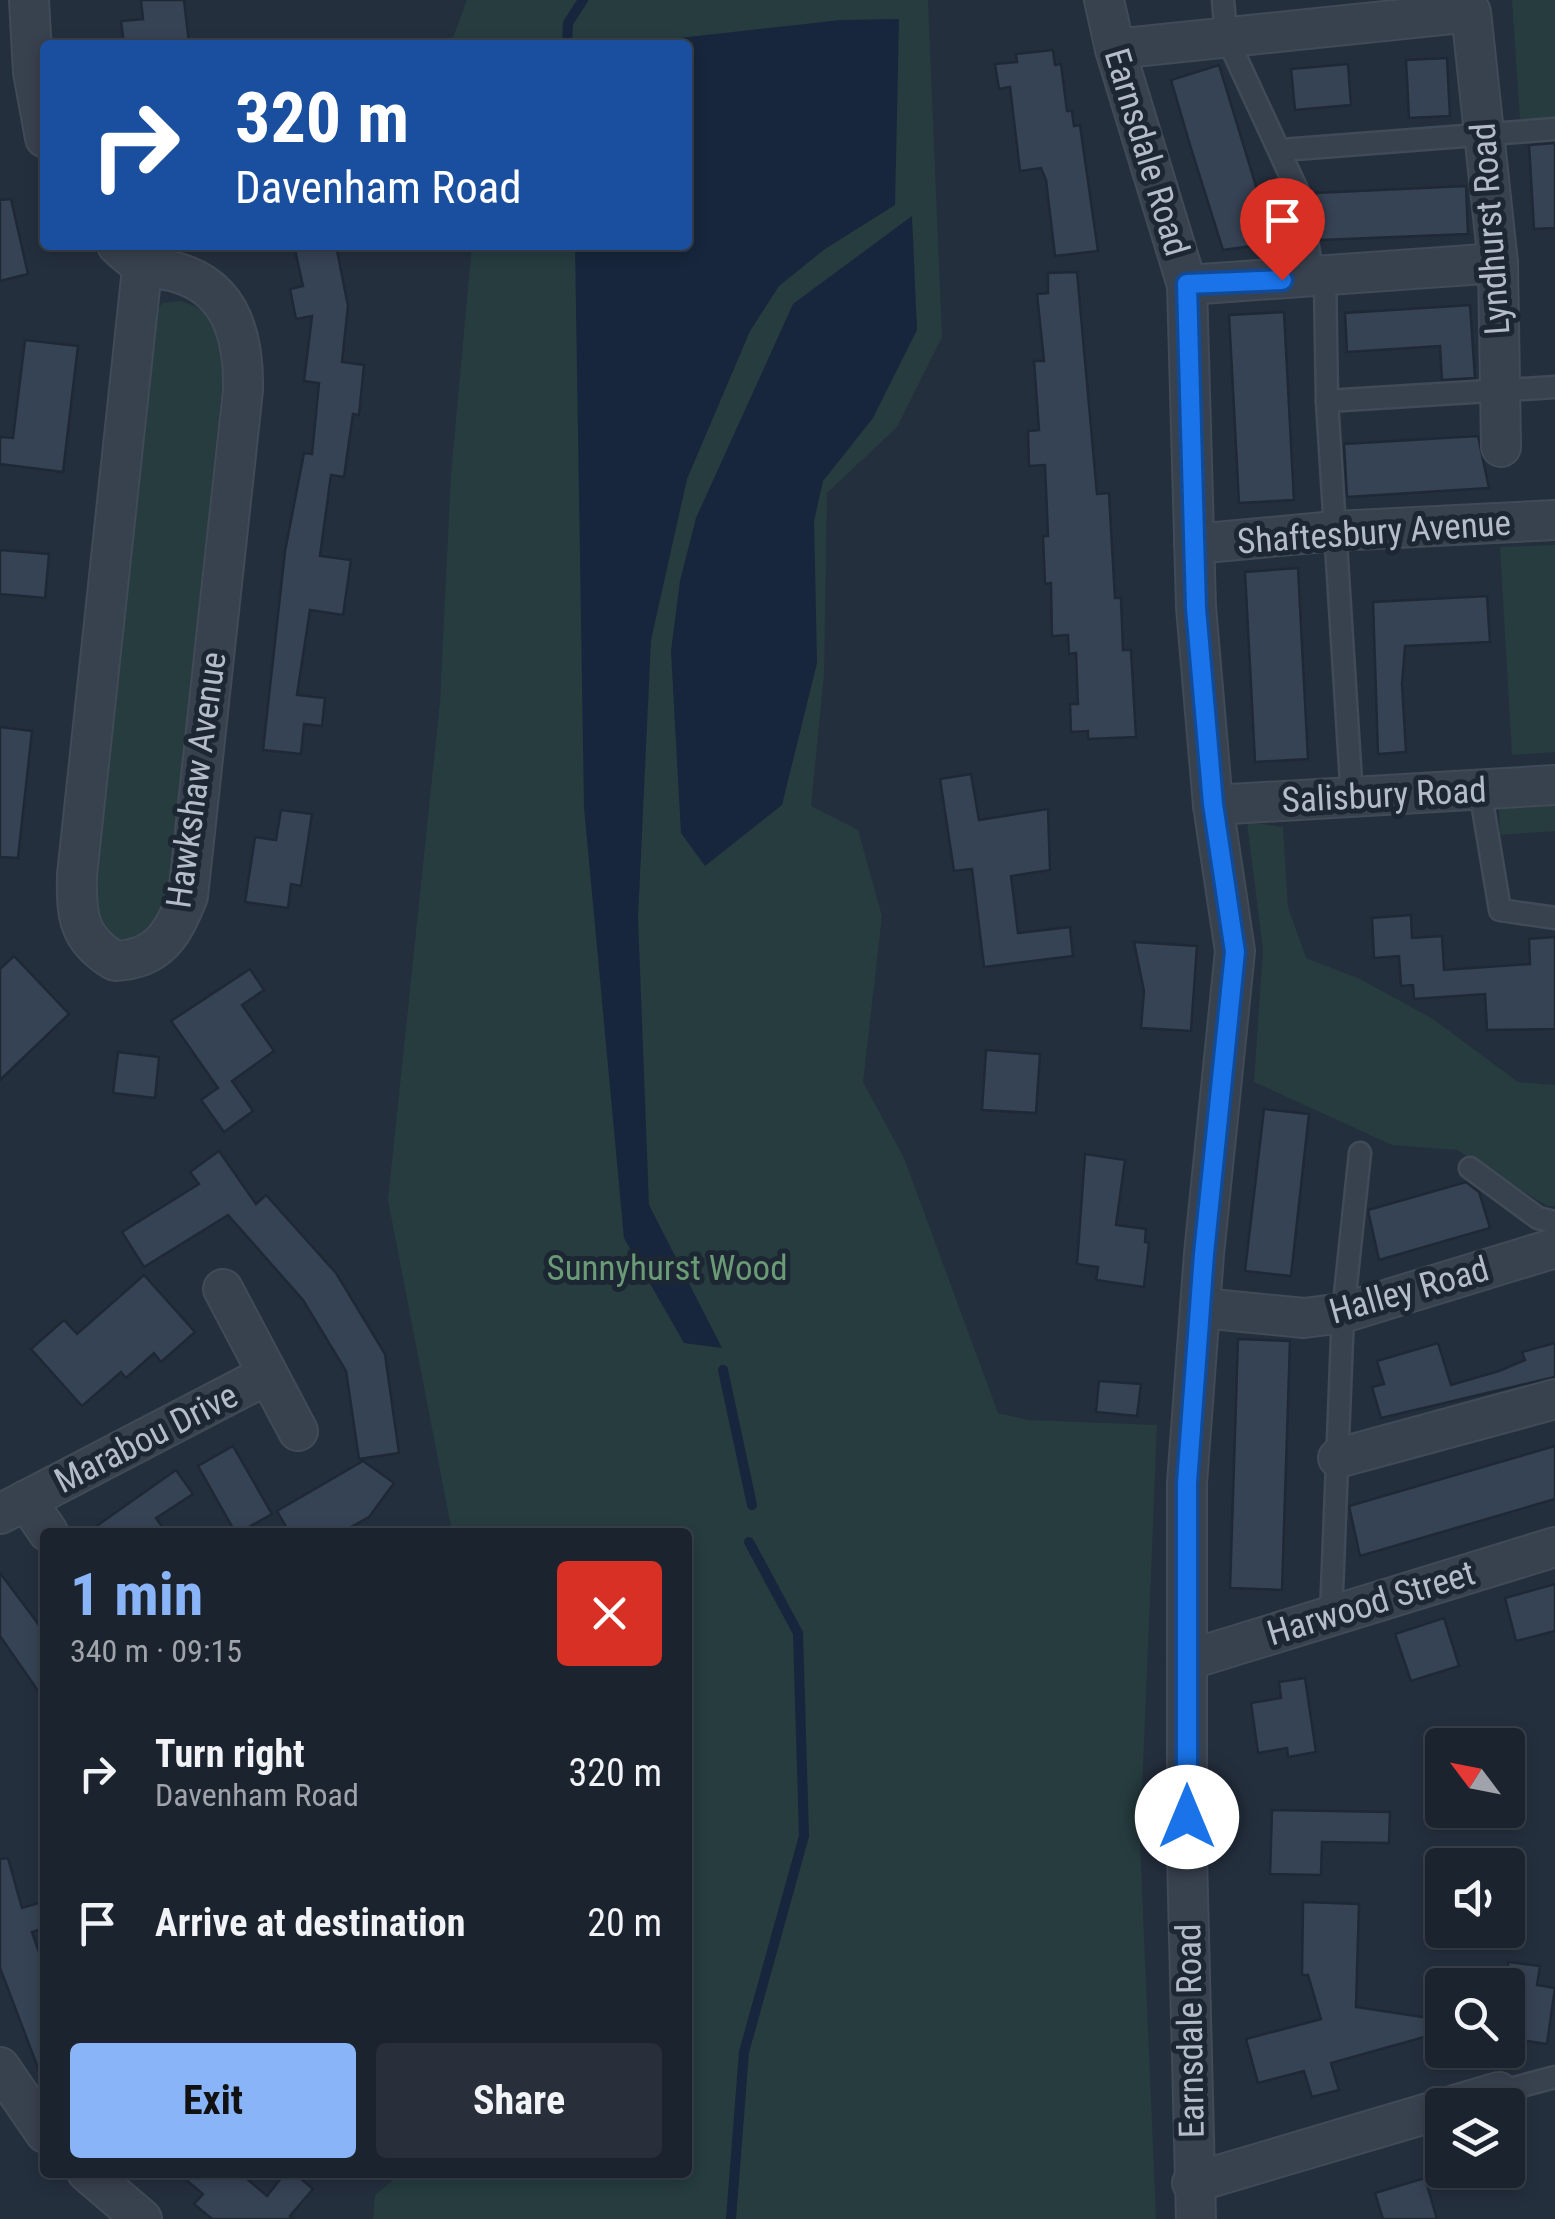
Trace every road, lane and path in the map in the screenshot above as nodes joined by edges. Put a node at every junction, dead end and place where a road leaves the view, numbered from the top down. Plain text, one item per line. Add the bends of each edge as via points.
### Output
1 (29, 0) edge
2 (1104, 0) edge
3 (1372, 11) edge
4 (1224, 18) edge
5 (1115, 50) junction
6 (16, 76) edge
7 (40, 127) edge
8 (1555, 129) edge
9 (1484, 132) junction
10 (1282, 150) junction
11 (129, 257) edge
12 (1498, 263) junction
13 (1319, 278) junction
14 (1187, 284) junction
15 (1555, 387) edge
16 (1498, 390) junction
17 (1328, 401) junction
18 (1502, 447) dead end
19 (1555, 520) edge
20 (1335, 531) junction
21 (1194, 544) junction
22 (1555, 785) edge
23 (1480, 790) junction
24 (1352, 798) junction
25 (1213, 804) junction
26 (1555, 918) edge
27 (1360, 1153) dead end
28 (1470, 1168) dead end
29 (1555, 1222) edge
30 (1555, 1248) edge
31 (223, 1290) dead end
32 (1202, 1308) junction
33 (1343, 1313) junction
34 (266, 1376) junction
35 (1555, 1400) edge
36 (298, 1431) dead end
37 (1338, 1458) junction
38 (13, 1507) edge
39 (42, 1528) edge
40 (1555, 1547) edge
41 (1330, 1616) junction
42 (1188, 1660) junction
43 (0, 2067) edge
44 (1555, 2077) edge
45 (1514, 2088) edge
46 (1425, 2115) edge
47 (40, 2125) edge
48 (100, 2178) edge
49 (1194, 2201) edge
50 (142, 2219) edge

1 - 6 street
2 - 5 street, Earnsdale Road
3 - 4 street
3 - 9 street, Lyndhurst Road via 1471,12
4 - 5 street
4 - 10 lane
5 - 14 street, Earnsdale Road
6 - 7 street
8 - 9 lane
9 - 10 lane
9 - 12 street, Lyndhurst Road
10 - 13 lane
11 - 11 street, Hawkshaw Avenue via 187,276 212,292 244,349 188,896 164,944 149,955 115,961 82,934 76,916
12 - 13 street
12 - 16 street, Lyndhurst Road
13 - 14 street
13 - 17 lane
14 - 21 street, Earnsdale Road
15 - 16 lane
16 - 17 lane
16 - 18 street, Lyndhurst Road
17 - 20 lane
19 - 20 street, Shaftesbury Avenue
20 - 21 street, Shaftesbury Avenue
20 - 24 lane
21 - 25 street, Earnsdale Road
22 - 23 street, Salisbury Road
23 - 24 street, Salisbury Road
23 - 26 lane via 1500,910
24 - 25 street, Salisbury Road
25 - 32 street, Earnsdale Road via 1235,952
27 - 33 lane
28 - 29 lane via 1538,1218
30 - 33 street, Halley Road
31 - 34 street, Marabou Drive
32 - 33 street, Halley Road via 1304,1318
32 - 42 street, Earnsdale Road via 1187,1483
33 - 37 lane
34 - 36 street, Marabou Drive
34 - 38 street, Marabou Drive
35 - 37 street
37 - 41 lane
38 - 39 street, Marabou Drive
40 - 41 street, Harwood Street
41 - 42 street, Harwood Street
42 - 49 street, Earnsdale Road
43 - 47 street
44 - 45 lane
46 - 49 street
48 - 50 street

